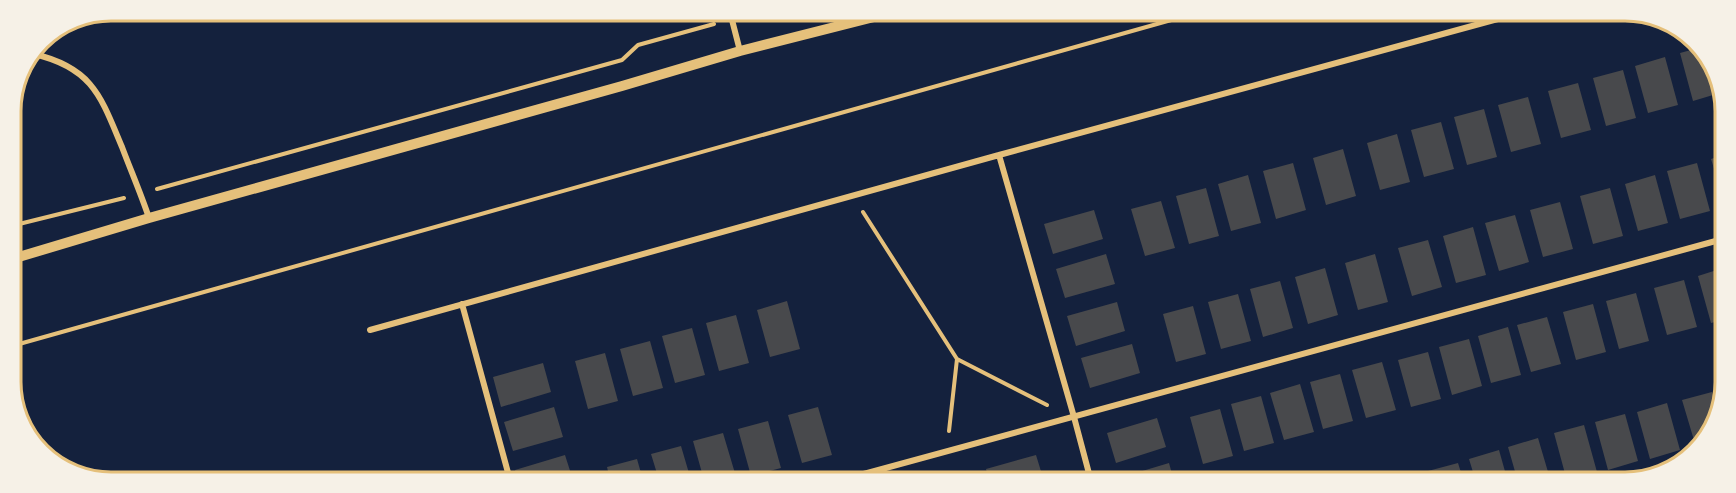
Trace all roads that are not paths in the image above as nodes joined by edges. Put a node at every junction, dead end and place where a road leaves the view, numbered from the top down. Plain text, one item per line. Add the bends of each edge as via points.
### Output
1 (732, 21) edge
2 (858, 21) edge
3 (1490, 21) edge
4 (740, 51) junction
5 (40, 56) edge
6 (999, 155) junction
7 (149, 218) junction
8 (1715, 241) edge
9 (21, 256) edge
10 (462, 304) junction
11 (370, 330) dead end
12 (1074, 417) junction
13 (508, 472) edge
14 (872, 472) edge
15 (1089, 472) edge

1 - 4 street
2 - 4 street
3 - 6 street
4 - 7 street
5 - 7 street via 73,69 97,92
6 - 10 street
6 - 12 street
7 - 9 street
8 - 12 street
10 - 11 street
10 - 13 street
12 - 14 street
12 - 15 street

